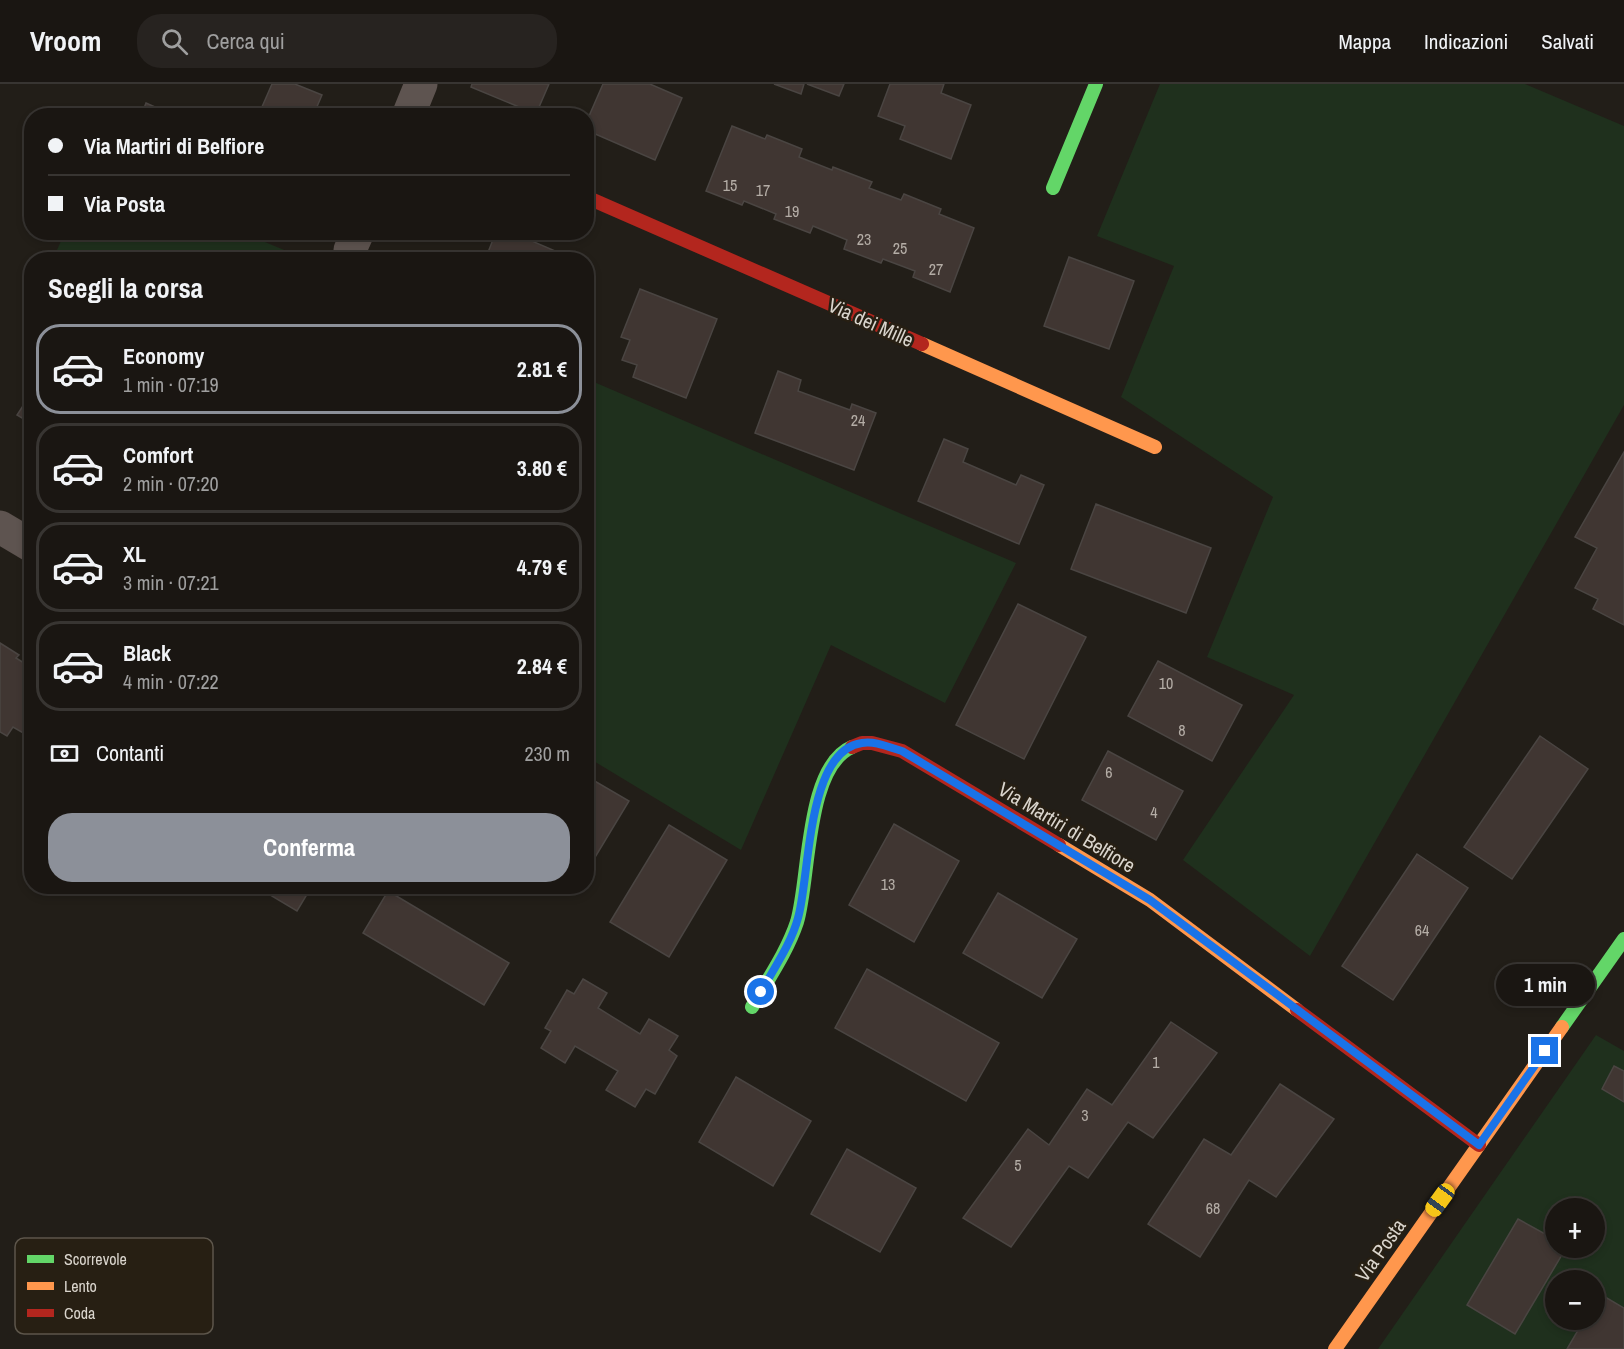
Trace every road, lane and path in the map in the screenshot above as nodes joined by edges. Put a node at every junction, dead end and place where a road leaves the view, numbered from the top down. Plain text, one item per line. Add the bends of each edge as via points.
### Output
1 (421, 84) edge
2 (1096, 84) edge
3 (411, 108) edge
4 (1053, 188) dead end
5 (594, 201) edge
6 (1155, 447) dead end
7 (0, 527) edge
8 (24, 541) edge
9 (1624, 939) edge
10 (752, 1007) dead end
11 (1479, 1145) junction
12 (1335, 1349) edge

1 - 3 street
2 - 4 street
5 - 6 street, Via dei Mille
7 - 8 street
9 - 11 street, Via Posta
10 - 11 street, Via Martiri di Belfiore via 798,919 811,829 826,777 847,748 877,743 902,751 1150,900
11 - 12 street, Via Posta

